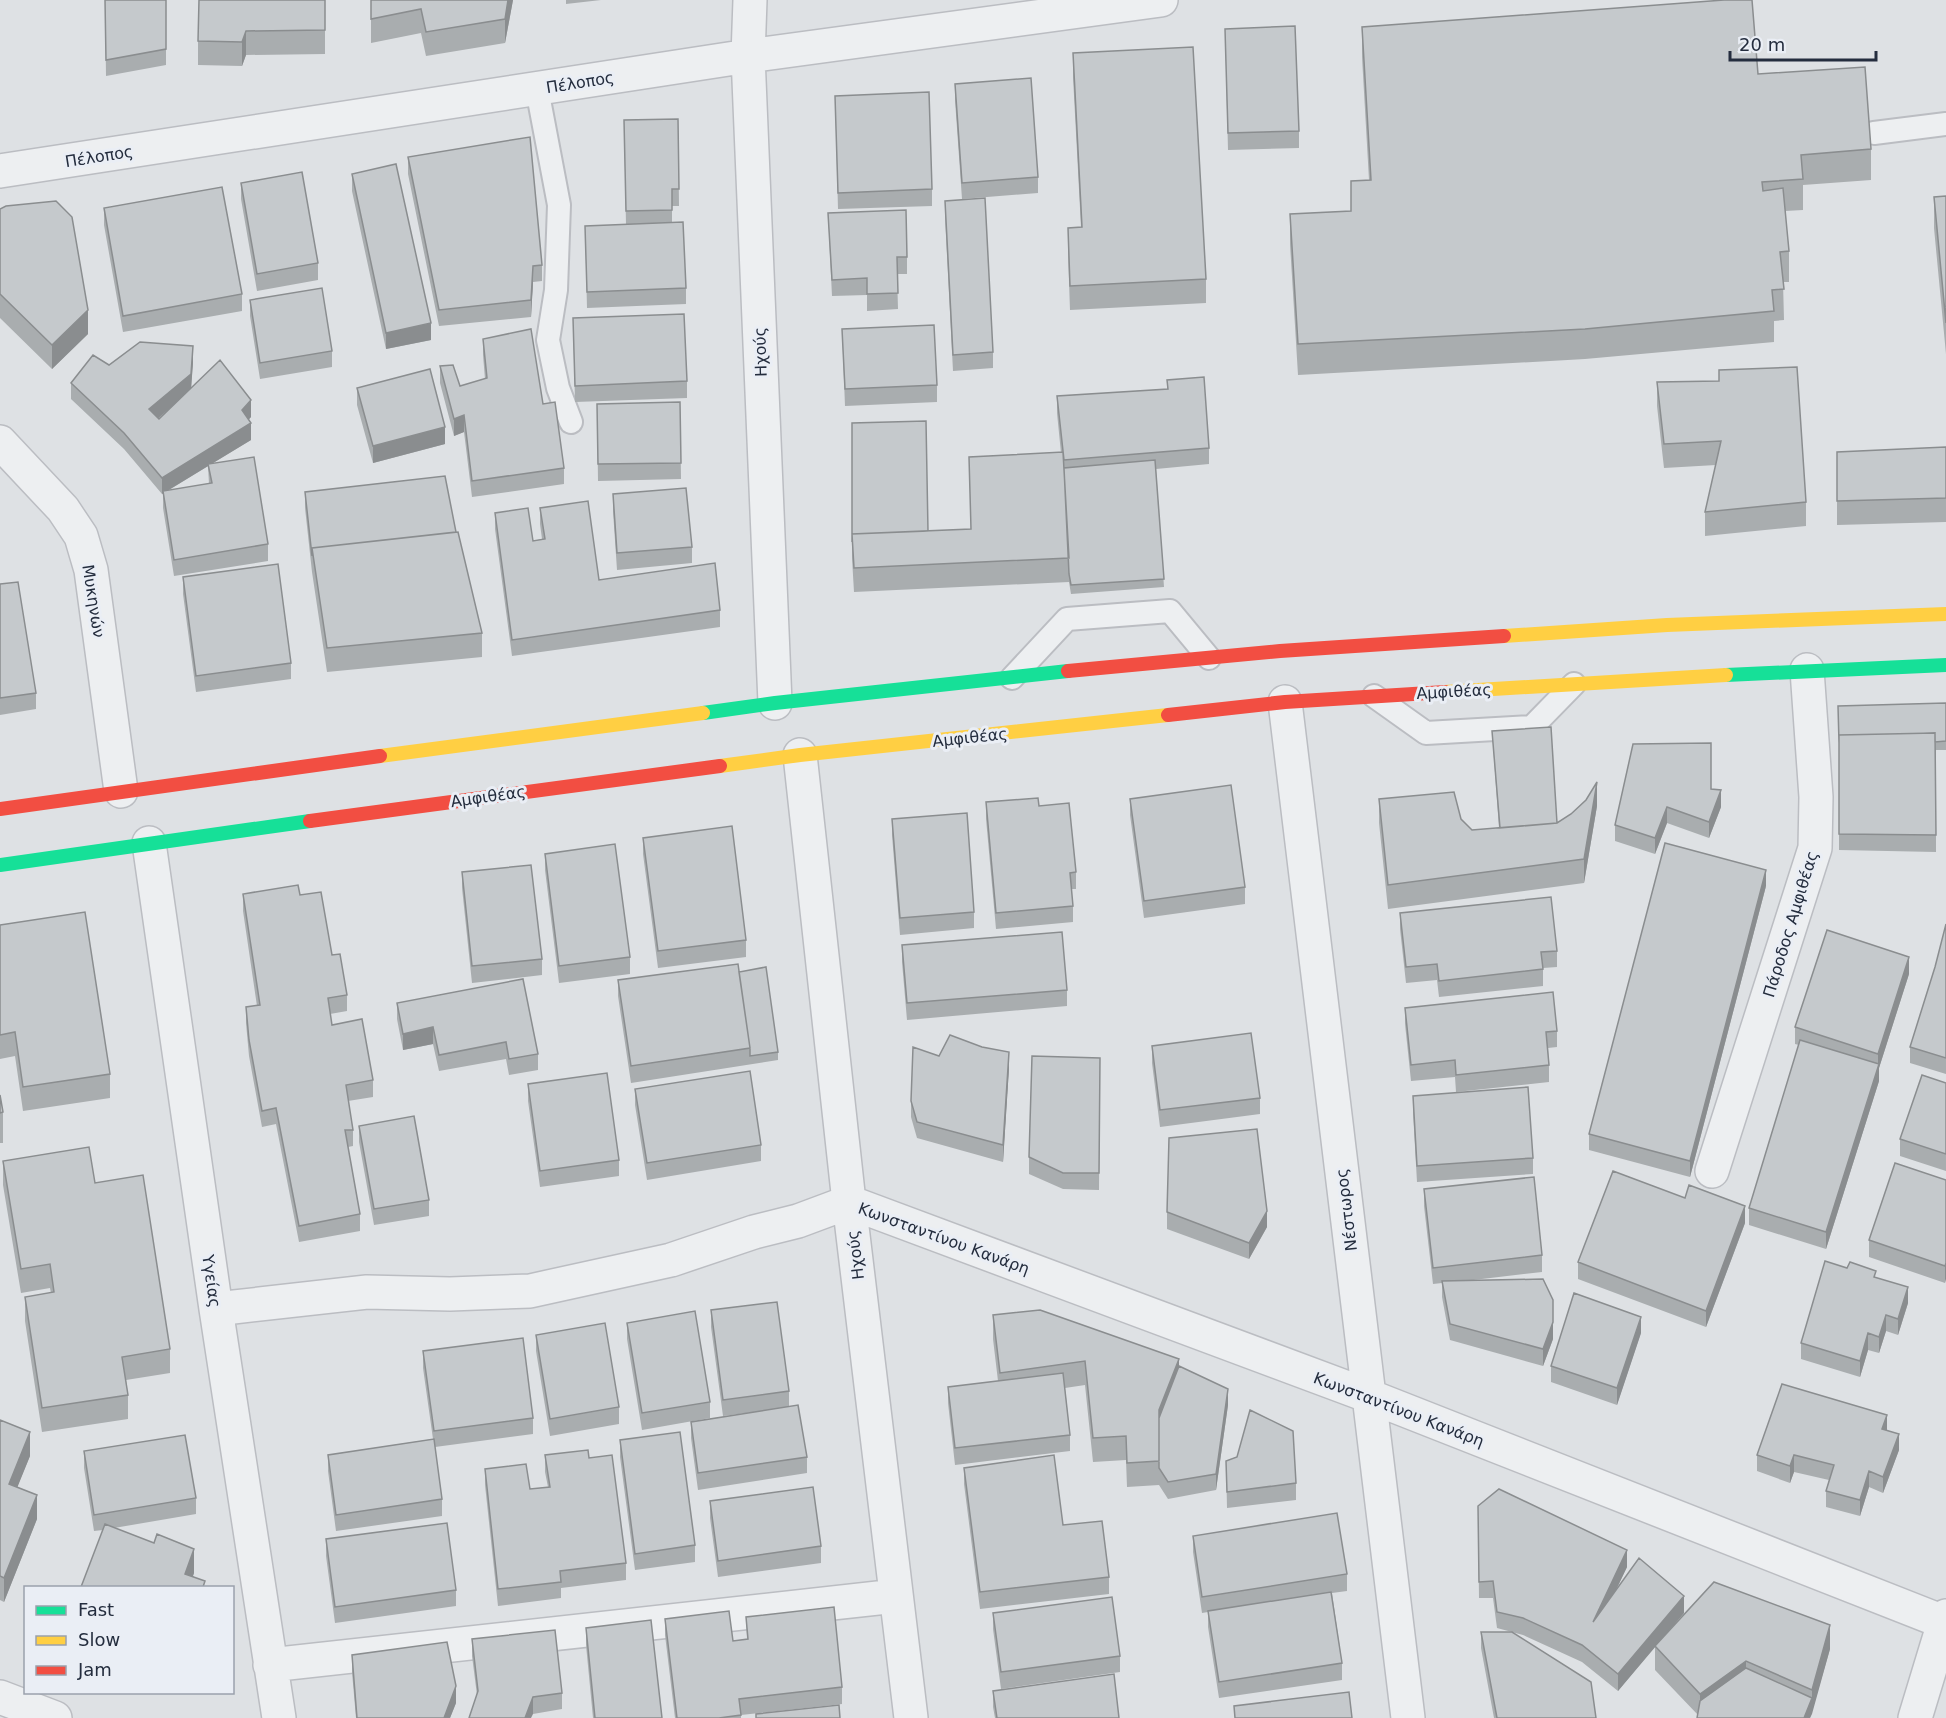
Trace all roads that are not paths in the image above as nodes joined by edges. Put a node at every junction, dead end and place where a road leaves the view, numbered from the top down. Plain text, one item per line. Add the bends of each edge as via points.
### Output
1 (750, 0) edge
2 (1161, 0) edge
3 (748, 56) junction
4 (537, 89) junction
5 (1946, 124) edge
6 (1874, 133) dead end
7 (0, 171) edge
8 (571, 422) dead end
9 (0, 442) edge
10 (1946, 614) edge
11 (1209, 658) junction
12 (1946, 665) edge
13 (1807, 670) junction
14 (1012, 678) junction
15 (1574, 684) junction
16 (1374, 696) junction
17 (1285, 702) junction
18 (775, 703) junction
19 (800, 755) junction
20 (120, 791) junction
21 (0, 809) edge
22 (149, 843) junction
23 (0, 865) edge
24 (1712, 1171) dead end
25 (849, 1202) junction
26 (216, 1308) junction
27 (1369, 1396) junction
28 (896, 1596) junction
29 (1945, 1620) edge
30 (270, 1665) junction
31 (0, 1697) edge
32 (55, 1718) edge
33 (279, 1718) edge
34 (911, 1718) edge
35 (1408, 1718) edge
36 (1914, 1718) edge

1 - 3 street, Ηχούς
2 - 3 street, Πέλοπος
3 - 4 street, Πέλοπος
3 - 18 street, Ηχούς
4 - 7 street, Πέλοπος
4 - 8 lane via 559,205 556,290 548,340 558,388
5 - 6 lane
9 - 20 street, Μυκηνών via 63,509 81,536 91,570
10 - 11 main road via 1667,625
11 - 14 main road
11 - 14 lane via 1170,611 1067,619
12 - 13 main road, Αμφιθέας
13 - 15 main road, Αμφιθέας
13 - 24 street, Πάροδος Αμφιθέας via 1816,797 1815,848
14 - 18 main road
15 - 16 main road, Αμφιθέας
15 - 16 lane via 1532,727 1426,733
16 - 17 main road, Αμφιθέας
17 - 19 main road, Αμφιθέας
17 - 27 street, Νέστωρος
18 - 20 main road
19 - 22 main road, Αμφιθέας
19 - 25 street, Ηχούς
20 - 21 main road
22 - 23 main road, Αμφιθέας
22 - 26 street, Υγείας
25 - 26 street via 671,1260 530,1291 367,1292
25 - 27 street, Κωνσταντίνου Κανάρη
25 - 28 street, Ηχούς
26 - 30 street, Υγείας
27 - 29 street, Κωνσταντίνου Κανάρη
27 - 35 street, Νέστωρος
28 - 30 street
28 - 34 street, Ηχούς
29 - 36 street
30 - 33 street, Υγείας
31 - 32 street

